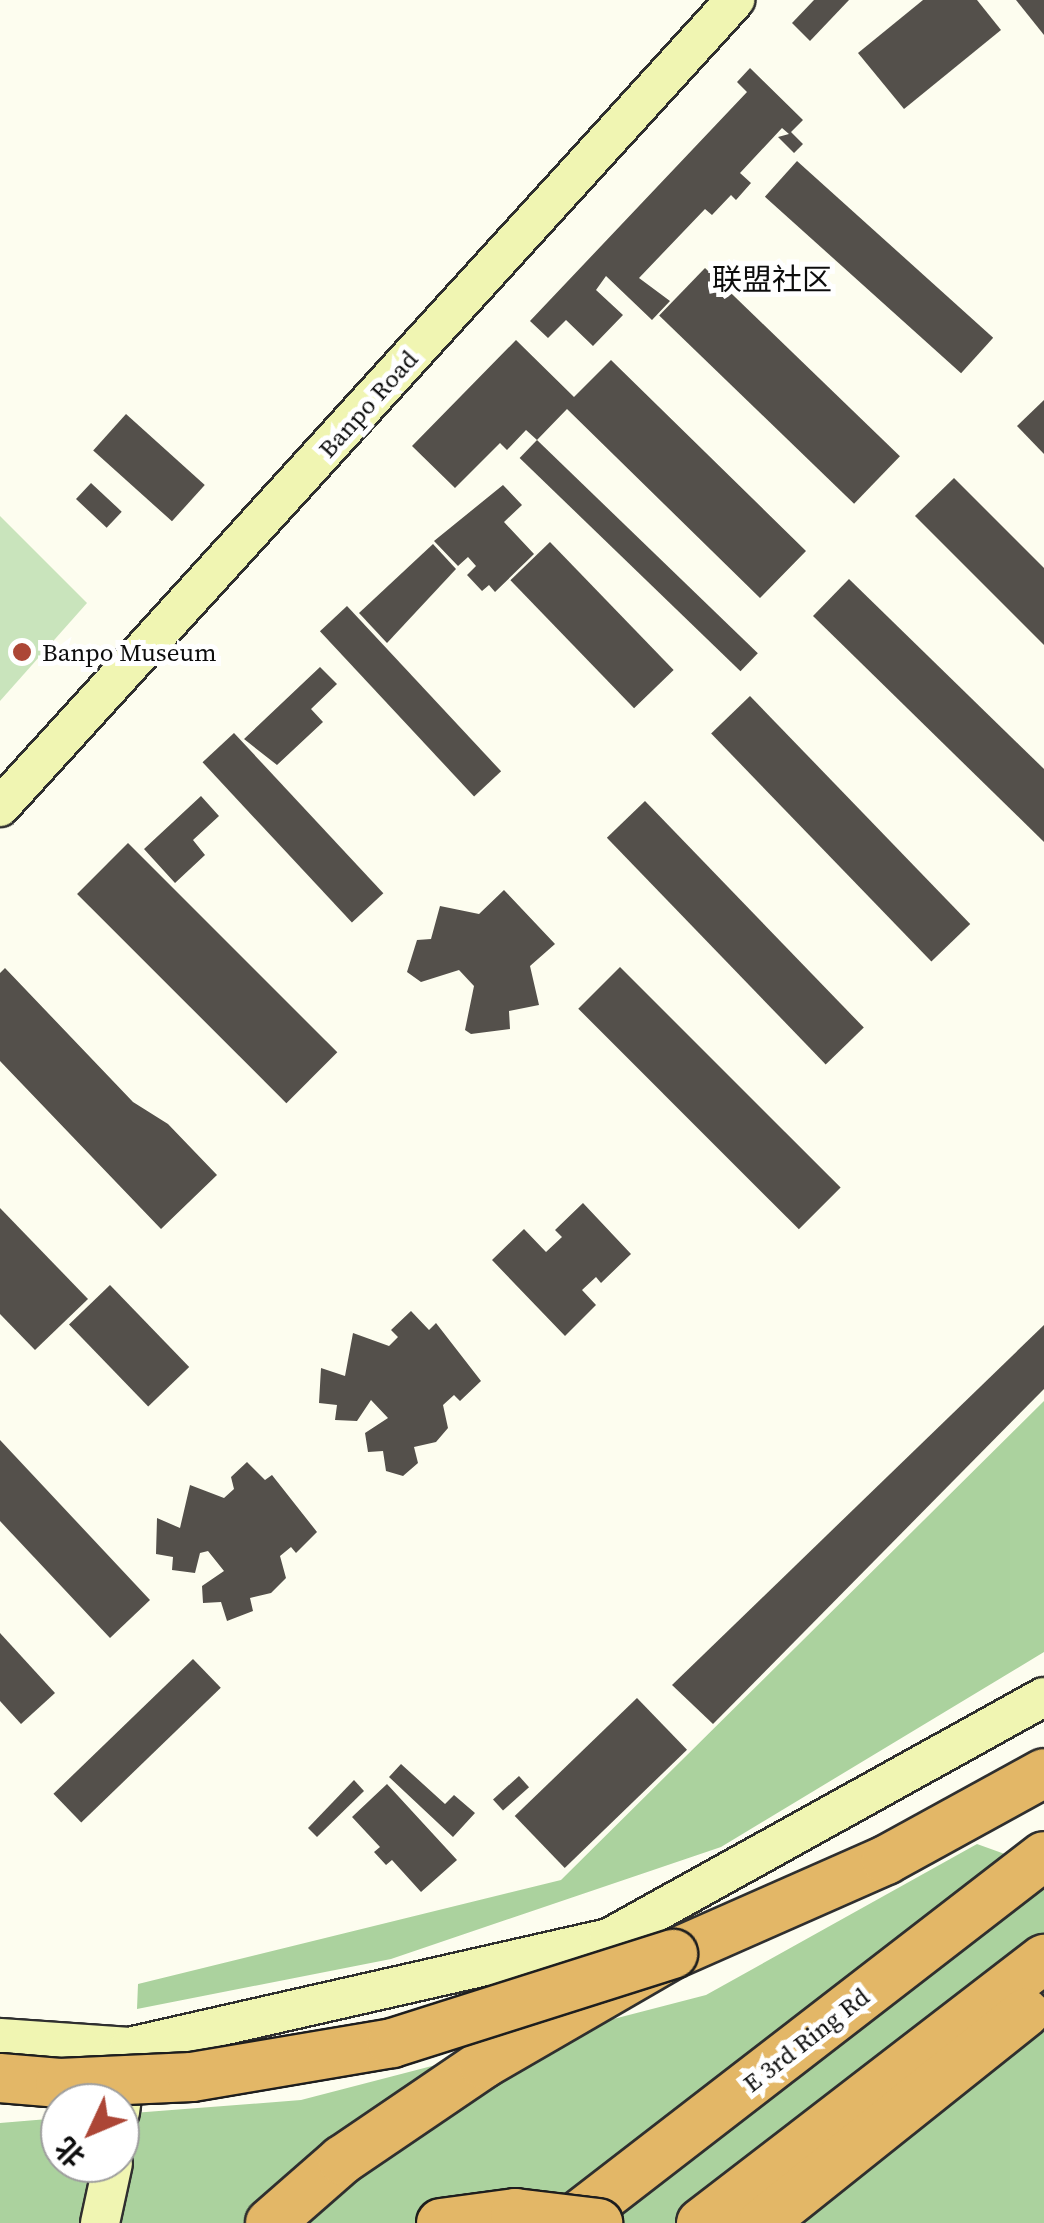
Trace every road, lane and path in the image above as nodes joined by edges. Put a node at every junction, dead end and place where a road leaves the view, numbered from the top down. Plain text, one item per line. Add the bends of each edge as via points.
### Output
1 (735, 0) edge
2 (0, 807) edge
3 (1044, 1697) edge
4 (1044, 1773) edge
5 (1044, 1856) edge
6 (673, 1954) junction
7 (1044, 1959) edge
8 (1044, 1997) edge
9 (0, 2038) edge
10 (129, 2047) junction
11 (0, 2078) edge
12 (124, 2083) edge
13 (109, 2183) edge
14 (100, 2223) edge
15 (270, 2223) edge
16 (441, 2223) edge
17 (569, 2223) edge
18 (598, 2223) edge
19 (701, 2223) edge
20 (762, 2223) edge

1 - 2 street, Banpo Road
3 - 10 street via 609,1938
4 - 6 highway via 886,1860
5 - 17 highway, E 3rd Ring Rd
6 - 11 highway, bridge via 392,2042 192,2078
6 - 15 highway, bridge via 483,2064 342,2160
7 - 19 highway
8 - 20 highway
9 - 10 street
10 - 12 street
13 - 14 street
16 - 18 highway, bridge via 516,2213

